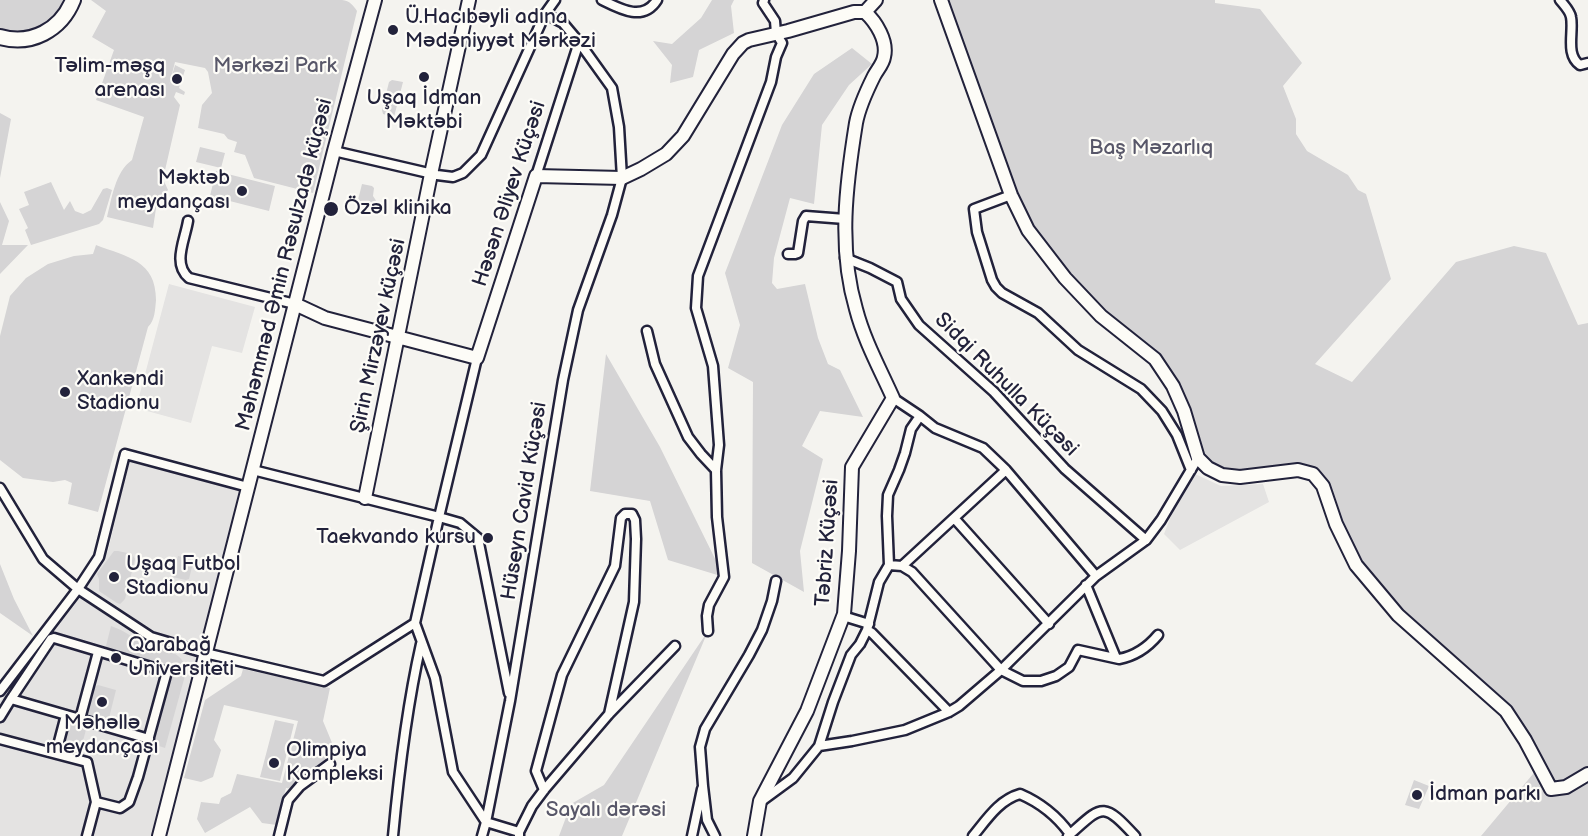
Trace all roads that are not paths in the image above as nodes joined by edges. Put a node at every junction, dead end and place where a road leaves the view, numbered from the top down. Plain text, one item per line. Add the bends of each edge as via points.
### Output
1 (73, 0) edge
2 (375, 0) edge
3 (555, 0) edge
4 (602, 0) edge
5 (657, 0) edge
6 (764, 0) edge
7 (876, 0) edge
8 (941, 0) edge
9 (1560, 0) edge
10 (468, 2) edge
11 (865, 12) junction
12 (545, 14) junction
13 (776, 33) junction
14 (0, 37) edge
15 (579, 42) junction
16 (1588, 63) edge
17 (334, 151) junction
18 (431, 174) junction
19 (536, 176) junction
20 (622, 178) junction
21 (1011, 195) junction
22 (845, 219) junction
23 (188, 221) dead end
24 (788, 254) dead end
25 (845, 258) junction
26 (295, 304) junction
27 (647, 331) dead end
28 (399, 338) junction
29 (477, 358) junction
30 (893, 398) junction
31 (920, 416) junction
32 (1194, 464) junction
33 (253, 470) junction
34 (716, 470) junction
35 (1006, 470) junction
36 (248, 487) junction
37 (0, 488) edge
38 (365, 498) junction
39 (439, 517) junction
40 (954, 518) junction
41 (1146, 540) junction
42 (889, 565) junction
43 (902, 566) junction
44 (1096, 576) junction
45 (776, 581) dead end
46 (1086, 585) junction
47 (78, 589) junction
48 (843, 616) junction
49 (415, 623) junction
50 (1049, 624) junction
51 (868, 627) junction
52 (708, 631) dead end
53 (1158, 635) dead end
54 (422, 644) junction
55 (675, 646) dead end
56 (98, 652) junction
57 (205, 653) junction
58 (1116, 658) junction
59 (1001, 670) junction
60 (0, 691) edge
61 (11, 699) junction
62 (510, 701) junction
63 (949, 712) junction
64 (609, 714) junction
65 (66, 715) junction
66 (0, 717) edge
67 (80, 719) junction
68 (0, 739) edge
69 (149, 739) junction
70 (819, 746) junction
71 (56, 753) junction
72 (330, 764) dead end
73 (1588, 774) edge
74 (703, 786) junction
75 (544, 790) junction
76 (760, 801) junction
77 (96, 802) junction
78 (486, 822) junction
79 (519, 834) edge
80 (1069, 835) edge
81 (87, 836) edge
82 (159, 836) edge
83 (279, 836) edge
84 (393, 836) edge
85 (482, 836) edge
86 (692, 836) edge
87 (715, 836) edge
88 (754, 836) edge
89 (973, 836) edge
90 (1136, 836) edge

1 - 14 main road via 63,18 43,34 24,40
2 - 17 street, Məhəmməd Əmin Rəsulzadə küçəsi
3 - 12 street
4 - 5 street via 627,12 639,12 653,7
6 - 13 street via 775,21
7 - 11 street
8 - 21 street
9 - 16 street via 1571,15 1575,62
10 - 18 street, Şirin Mirzəyev küçəsi
11 - 13 street
11 - 22 street via 880,33 885,54 856,122
12 - 15 street via 563,23
12 - 18 street via 481,155 463,173 453,177
13 - 20 street via 743,43 683,136 666,154
13 - 34 street via 782,43 771,82 698,276 696,308 713,366 719,445
15 - 19 street, Həsən Əliyev Küçəsi
15 - 20 street, Hüseyn Cavid Küçəsi via 612,88
17 - 18 street
17 - 26 street, Məhəmməd Əmin Rəsulzadə küçəsi
18 - 28 street, Şirin Mirzəyev küçəsi
19 - 20 street
19 - 29 street, Həsən Əliyev Küçəsi
20 - 62 street, Hüseyn Cavid Küçəsi via 578,310 563,380
21 - 32 street via 1028,230 1065,278 1101,316 1155,359 1184,411
21 - 32 street via 974,209 992,280 1002,293 1038,313 1078,350 1141,389 1162,411
22 - 24 street via 806,216 798,252
22 - 25 street
23 - 26 street via 180,266 189,278
25 - 30 street via 855,309
25 - 41 street, Sidqi Ruhulla Küçəsi via 897,282 901,299 919,325 994,392 1065,469
26 - 28 street via 325,318
26 - 33 street, Məhəmməd Əmin Rəsulzadə küçəsi
27 - 34 street via 655,364 688,437
28 - 29 street
28 - 38 street, Şirin Mirzəyev küçəsi
29 - 39 street, Həsən Əliyev Küçəsi
30 - 31 street
30 - 48 street, Təbriz Küçəsi via 852,467
31 - 35 street via 935,428 983,448
31 - 42 street via 911,429 888,495
32 - 41 street
32 - 73 street via 1240,477 1298,470 1313,474 1323,486 1356,565 1398,615 1506,711 1551,789 1566,787
33 - 36 street, Məhəmməd Əmin Rəsulzadə küçəsi
33 - 38 street
34 - 52 street via 724,577 709,605
35 - 40 street
35 - 44 street
36 - 47 street via 125,454 99,557
36 - 57 street, Məhəmməd Əmin Rəsulzadə küçəsi
37 - 47 street via 43,559
38 - 39 street
39 - 49 street, Həsən Əliyev Küçəsi
39 - 62 street via 460,523 478,538
40 - 43 street
40 - 50 street
41 - 44 street
42 - 43 street
42 - 51 street via 879,582
43 - 59 street via 912,572
44 - 46 street
45 - 74 street via 762,630 705,729 700,747
46 - 50 street
46 - 58 street
47 - 57 street via 151,637
47 - 60 street
48 - 51 street
48 - 76 street, Təbriz Küçəsi via 807,711
49 - 54 street
49 - 57 street via 324,681
50 - 59 street
51 - 63 street
51 - 70 street via 851,655
53 - 58 street via 1133,654
54 - 78 street via 435,678 453,772
54 - 84 street via 405,735
55 - 64 street
56 - 61 street via 51,639
56 - 67 street
56 - 69 street via 165,673
57 - 82 street
58 - 59 street via 1078,650 1069,667 1041,681 1023,681
59 - 63 street
61 - 65 street
61 - 66 street
62 - 78 street, Hüseyn Cavid Küçəsi
63 - 70 street via 905,730
64 - 75 street
64 - 75 street via 634,602 636,539 632,514 621,518 615,566 562,675 536,771
65 - 67 street
65 - 71 street
67 - 69 street
68 - 71 street
69 - 77 street via 129,802 120,808
70 - 76 street via 793,778
71 - 77 street via 87,762
72 - 83 street via 288,800
74 - 86 street
74 - 87 street via 707,820
75 - 79 street
76 - 88 street, Təbriz Küçəsi
77 - 81 street
78 - 79 street
78 - 85 street, Hüseyn Cavid Küçəsi
80 - 89 street via 1055,815 1020,794 1002,802
80 - 90 street via 1096,811 1103,810 1121,820

